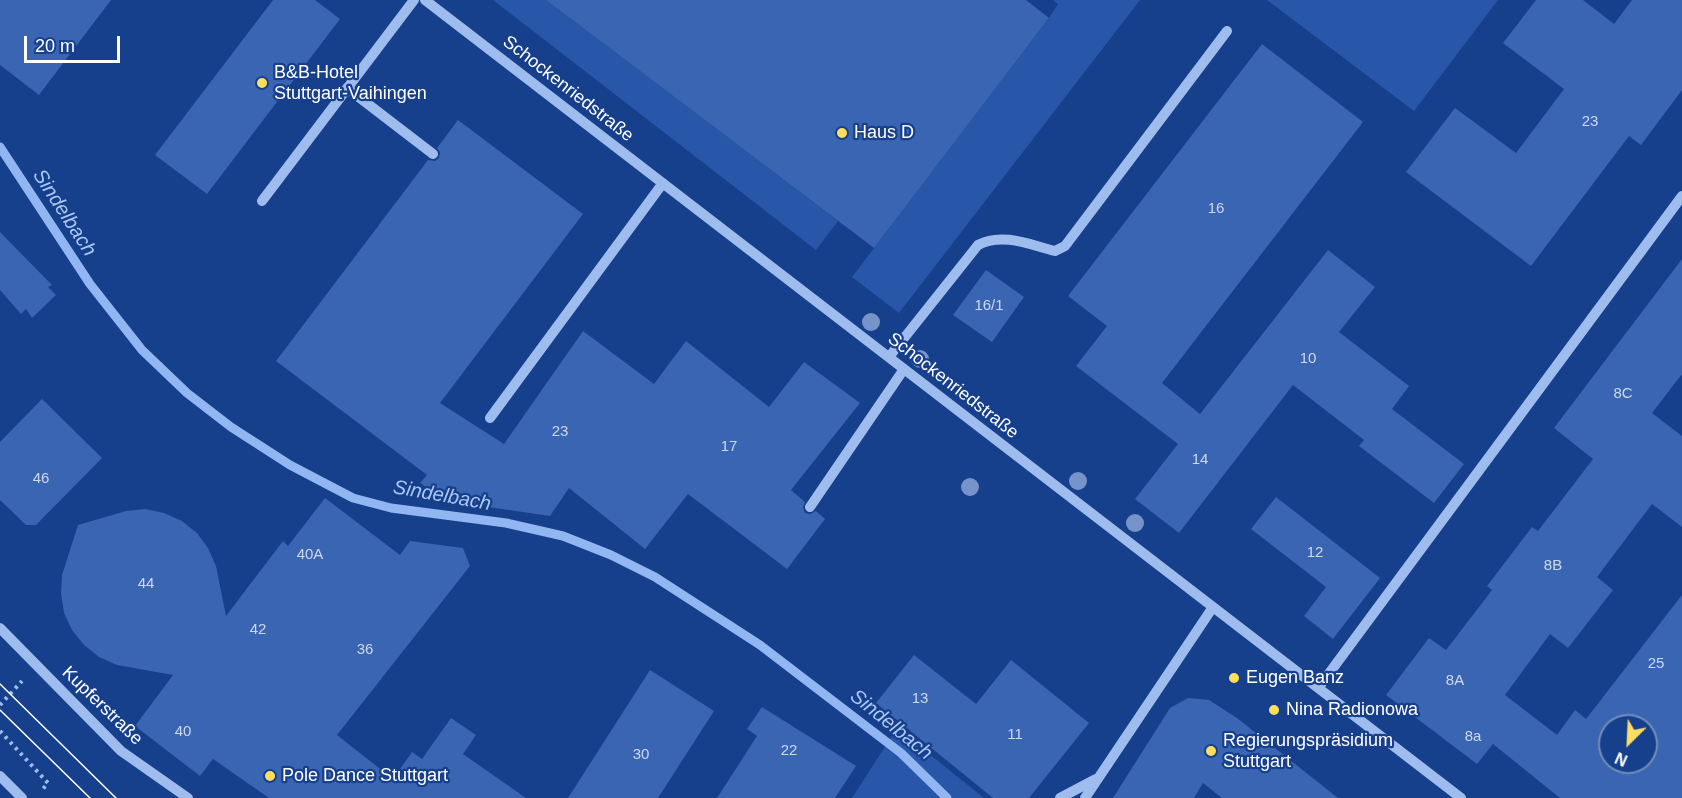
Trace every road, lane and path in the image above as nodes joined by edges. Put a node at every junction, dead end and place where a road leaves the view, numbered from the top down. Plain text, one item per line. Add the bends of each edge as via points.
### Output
1 (414, 0) edge
2 (425, 0) edge
3 (1227, 30) dead end
4 (347, 88) junction
5 (433, 154) dead end
6 (663, 183) junction
7 (1682, 196) edge
8 (262, 201) dead end
9 (889, 357) junction
10 (904, 369) junction
11 (490, 418) dead end
12 (810, 507) dead end
13 (1214, 607) junction
14 (0, 628) edge
15 (20, 684) dead end
16 (1319, 687) junction
17 (0, 705) edge
18 (0, 731) edge
19 (0, 776) edge
20 (1099, 778) junction
21 (22, 798) edge
22 (36, 798) edge
23 (188, 798) edge
24 (1060, 798) edge
25 (1085, 798) edge
26 (1461, 798) edge

1 - 4 street
2 - 6 street, Schockenriedstraße
3 - 9 street via 1065,246 1055,251 1018,241 989,239 978,245
4 - 5 street
4 - 8 street
6 - 9 street, Schockenriedstraße
6 - 11 street
7 - 16 street
9 - 10 street, Schockenriedstraße
10 - 12 street
10 - 13 street, Schockenriedstraße
13 - 16 street, Schockenriedstraße
13 - 20 street
14 - 23 street, Kupferstraße via 121,751
15 - 17 path
16 - 26 street, Schockenriedstraße
18 - 22 path via 48,783
19 - 21 street
20 - 24 street
20 - 25 street

